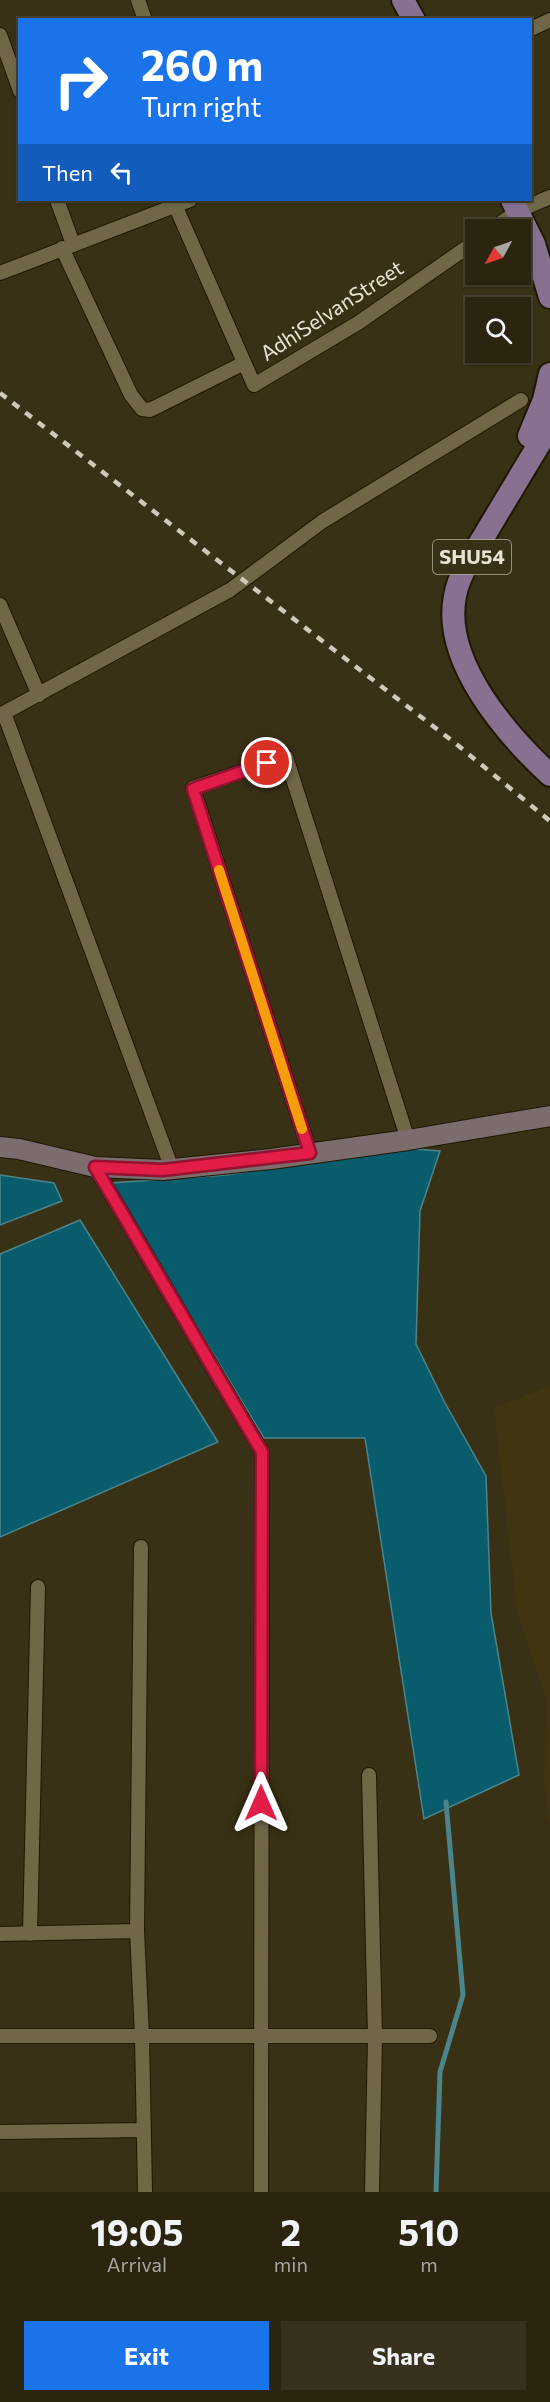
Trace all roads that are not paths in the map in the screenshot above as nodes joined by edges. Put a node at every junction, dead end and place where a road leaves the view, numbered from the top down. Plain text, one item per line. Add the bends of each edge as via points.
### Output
1 (138, 0) edge
2 (403, 0) edge
3 (417, 0) edge
4 (144, 18) edge
5 (413, 18) edge
6 (427, 18) edge
7 (550, 20) edge
8 (532, 28) edge
9 (0, 35) edge
10 (18, 85) edge
11 (57, 201) edge
12 (187, 201) edge
13 (527, 202) edge
14 (175, 205) junction
15 (505, 219) edge
16 (68, 246) junction
17 (465, 249) edge
18 (550, 251) edge
19 (0, 273) edge
20 (550, 297) edge
21 (244, 363) junction
22 (550, 374) edge
23 (521, 400) dead end
24 (550, 421) edge
25 (0, 605) edge
26 (39, 694) junction
27 (487, 702) junction
28 (2, 714) edge
29 (550, 775) edge
30 (550, 1116) edge
31 (408, 1140) junction
32 (0, 1147) edge
33 (310, 1153) junction
34 (95, 1167) junction
35 (172, 1170) junction
36 (141, 1547) dead end
37 (38, 1587) dead end
38 (369, 1775) dead end
39 (137, 1931) junction
40 (0, 1934) edge
41 (30, 1934) junction
42 (0, 2036) edge
43 (142, 2036) junction
44 (430, 2036) dead end
45 (261, 2037) junction
46 (375, 2037) junction
47 (144, 2130) junction
48 (0, 2132) edge
49 (145, 2192) edge
50 (261, 2192) edge
51 (372, 2192) edge

1 - 4 street
2 - 5 main road
3 - 6 main road
7 - 8 street
9 - 10 street
11 - 16 street
12 - 14 street
13 - 15 street
13 - 18 main road
13 - 20 main road via 534,244
14 - 16 street
14 - 21 street, AdhiSelvanStreet
16 - 19 street
16 - 21 street via 131,395 142,409 150,410
17 - 21 street, AdhiSelvanStreet via 358,323 254,386
22 - 27 main road via 531,433 453,561 443,587 441,614 446,646 467,686
23 - 26 street via 322,521 230,590
24 - 27 main road, SHU54 via 467,566 455,595 454,630 458,647
25 - 26 street
26 - 28 street
27 - 29 main road, SHU54 via 508,731
28 - 35 street
30 - 31 street
31 - 33 street
31 - 33 street via 286,757 193,789
32 - 34 street
33 - 35 street
34 - 35 street
34 - 45 street via 262,1452
36 - 39 street
37 - 41 street
38 - 46 street
39 - 41 street
39 - 43 street
40 - 41 street
42 - 43 street
43 - 45 street
43 - 47 street
44 - 46 street
45 - 46 street
45 - 50 street
46 - 51 street
47 - 48 street
47 - 49 street

